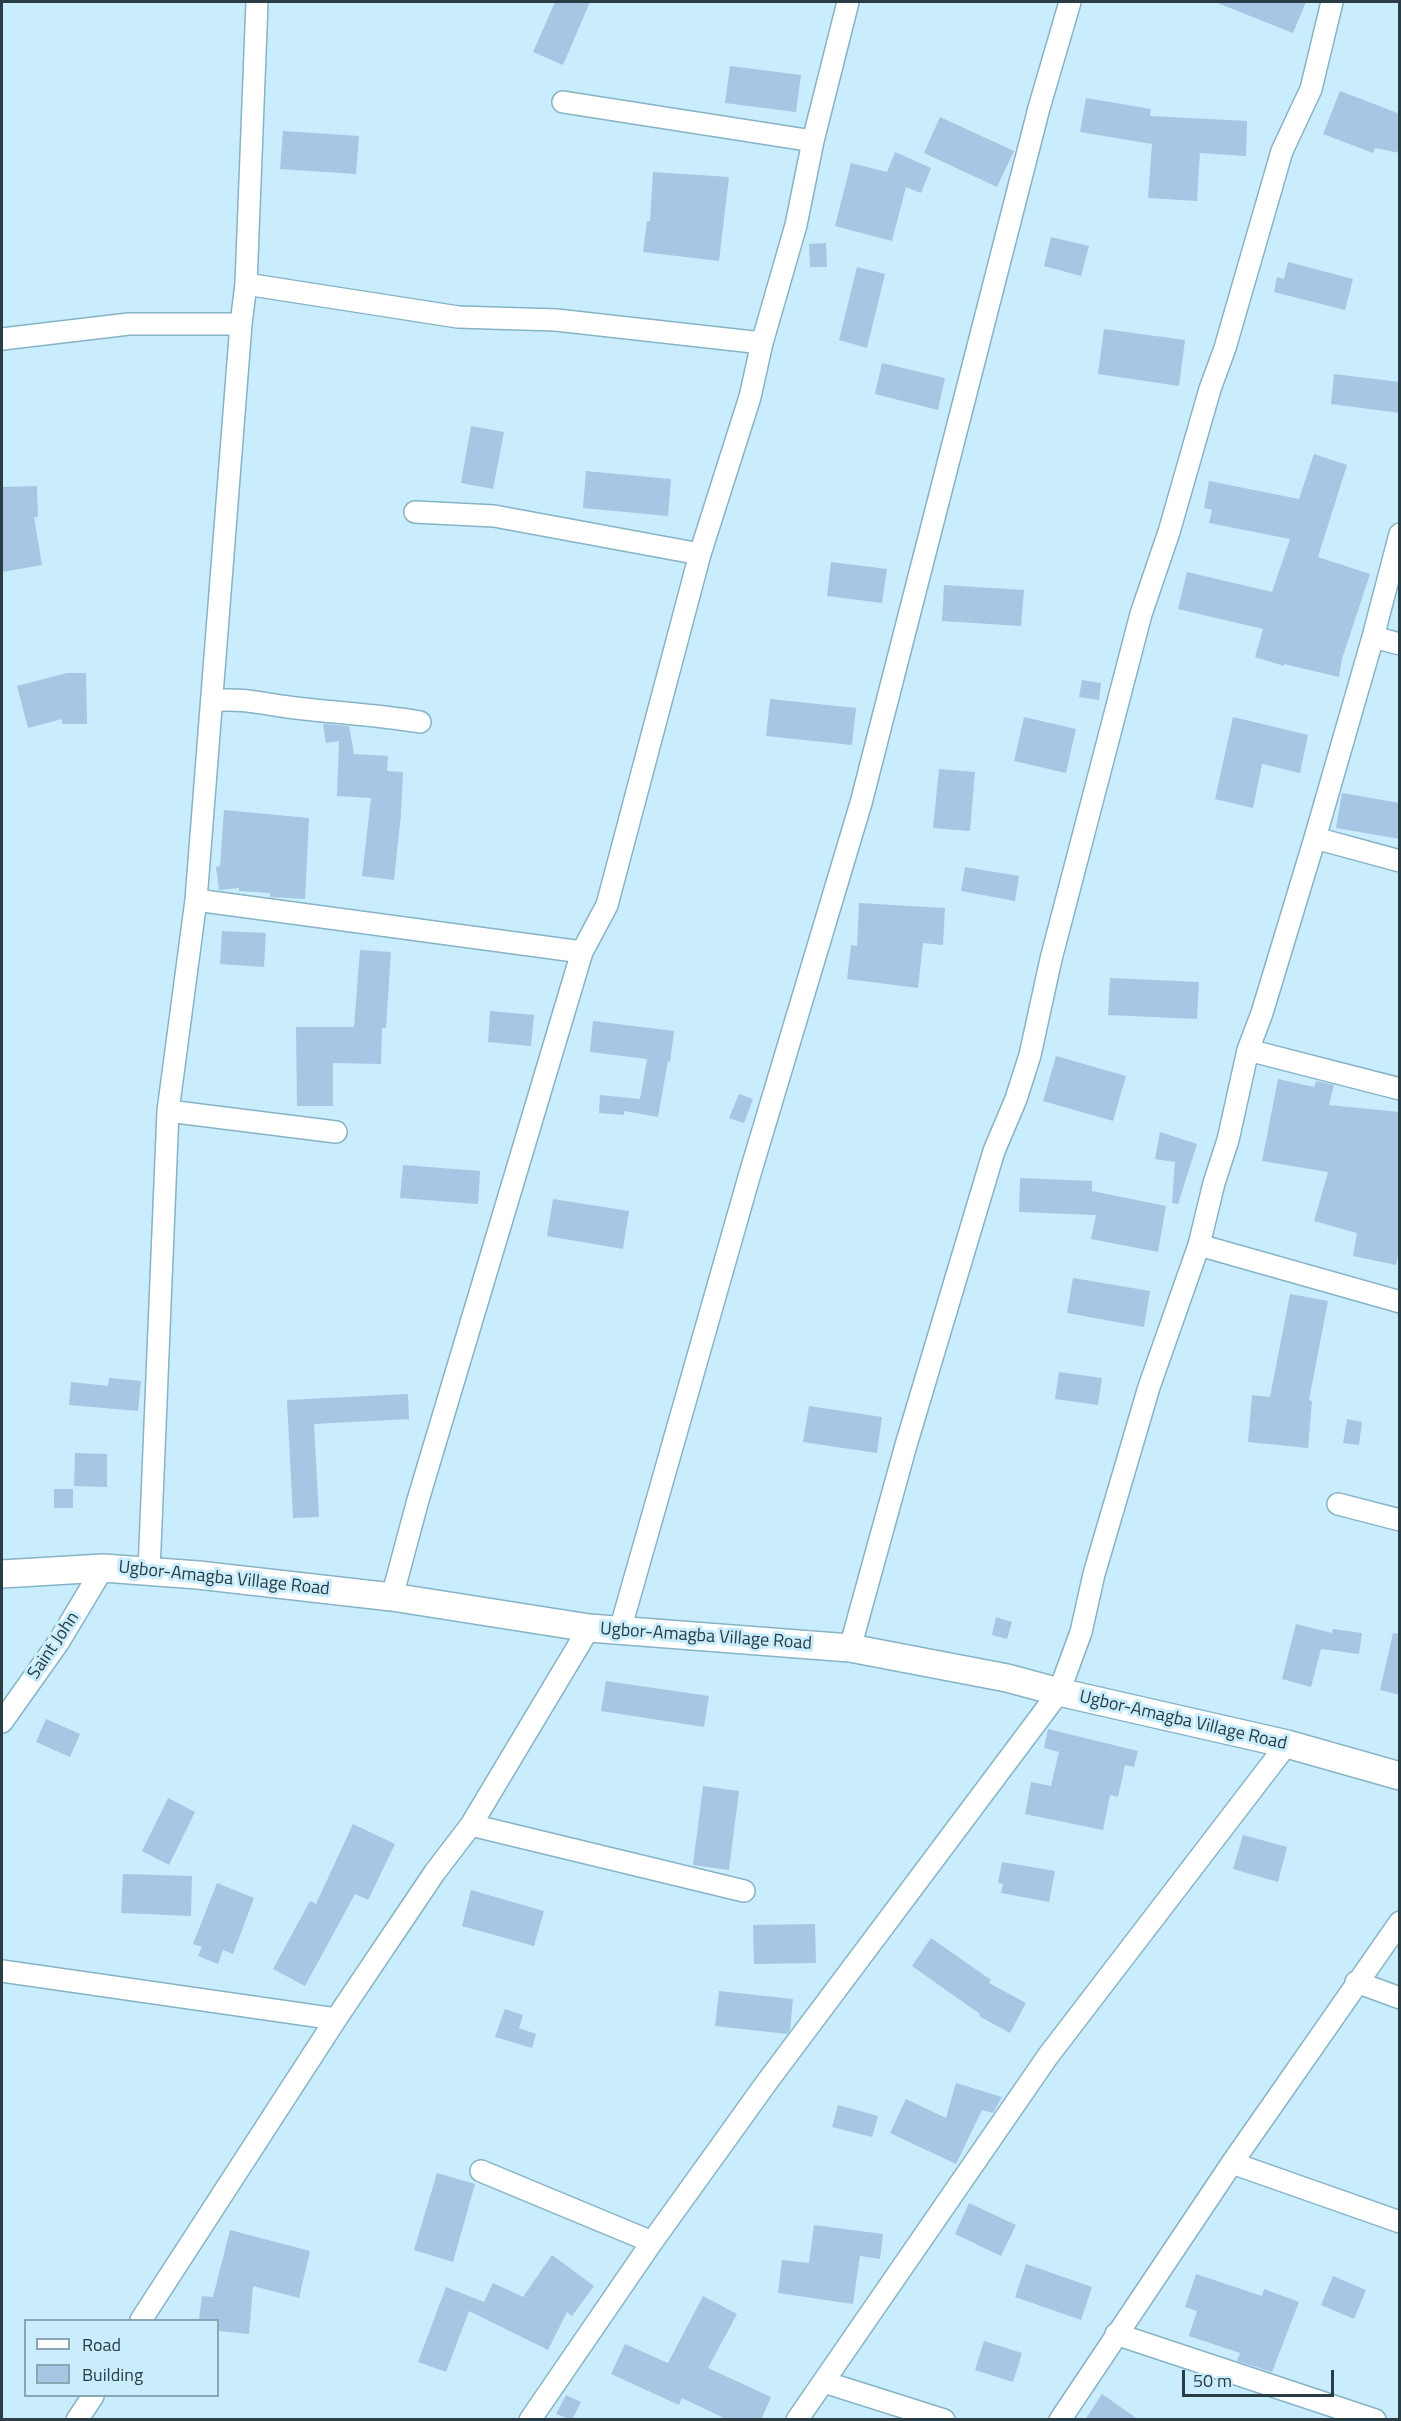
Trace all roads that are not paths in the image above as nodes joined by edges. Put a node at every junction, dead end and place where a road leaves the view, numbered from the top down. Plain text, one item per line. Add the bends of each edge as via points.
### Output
1 (257, 2) edge
2 (848, 2) edge
3 (1070, 2) edge
4 (1332, 2) edge
5 (564, 102) dead end
6 (813, 141) junction
7 (246, 284) junction
8 (241, 324) junction
9 (2, 339) edge
10 (762, 343) junction
11 (415, 512) dead end
12 (1400, 534) edge
13 (700, 554) junction
14 (1373, 637) junction
15 (1400, 644) edge
16 (213, 701) junction
17 (420, 722) dead end
18 (1315, 838) junction
19 (1400, 861) edge
20 (196, 900) junction
21 (582, 952) junction
22 (1248, 1050) junction
23 (1400, 1089) edge
24 (168, 1111) junction
25 (336, 1131) dead end
26 (1199, 1245) junction
27 (1400, 1302) edge
28 (1338, 1504) dead end
29 (1400, 1520) edge
30 (103, 1568) junction
31 (148, 1571) junction
32 (2, 1574) edge
33 (392, 1597) junction
34 (589, 1628) junction
35 (620, 1630) junction
36 (850, 1648) junction
37 (1059, 1692) junction
38 (2, 1722) edge
39 (1287, 1744) junction
40 (1400, 1776) edge
41 (471, 1825) junction
42 (744, 1891) dead end
43 (1400, 1922) edge
44 (2, 1971) edge
45 (1356, 1983) junction
46 (1400, 1998) edge
47 (336, 2019) junction
48 (1232, 2163) junction
49 (481, 2171) dead end
50 (1400, 2222) edge
51 (652, 2242) junction
52 (142, 2319) edge
53 (1116, 2334) junction
54 (824, 2382) junction
55 (92, 2397) edge
56 (77, 2420) edge
57 (530, 2420) edge
58 (797, 2420) edge
59 (944, 2420) edge
60 (1060, 2420) edge
61 (1376, 2420) edge

1 - 7 street
2 - 6 street
3 - 35 street via 1036,119 861,803
4 - 36 street via 1311,89 1282,150 1225,348 1140,614 1051,959 1030,1056 994,1151
5 - 6 street
6 - 10 street via 796,225
7 - 8 street
7 - 10 street via 458,317 556,320
8 - 9 street via 129,324
8 - 16 street
10 - 13 street via 750,397
11 - 13 street via 494,516
12 - 14 street
13 - 21 street via 607,904
14 - 15 street
14 - 18 street
16 - 17 street via 228,699
16 - 20 street
18 - 19 street
18 - 22 street
20 - 21 street
20 - 24 street
21 - 33 street
22 - 23 street
22 - 26 street
24 - 25 street
24 - 31 street
26 - 27 street
26 - 37 street via 1149,1387 1081,1632
28 - 29 street
30 - 31 street, Ugbor-Amagba Village Road
30 - 32 street, Ugbor-Amagba Village Road
30 - 38 street, Saint John
31 - 33 street, Ugbor-Amagba Village Road
33 - 34 street, Ugbor-Amagba Village Road
34 - 35 street, Ugbor-Amagba Village Road
34 - 41 street
35 - 36 street, Ugbor-Amagba Village Road
36 - 37 street, Ugbor-Amagba Village Road
37 - 39 street, Ugbor-Amagba Village Road
37 - 51 street
39 - 40 street, Ugbor-Amagba Village Road
39 - 54 street via 1048,2056
41 - 42 street
41 - 47 street
43 - 45 street
44 - 47 street
45 - 46 street
45 - 48 street
47 - 52 street
48 - 50 street
48 - 53 street
49 - 51 street
51 - 57 street
53 - 60 street
53 - 61 street
54 - 58 street
54 - 59 street
55 - 56 street

